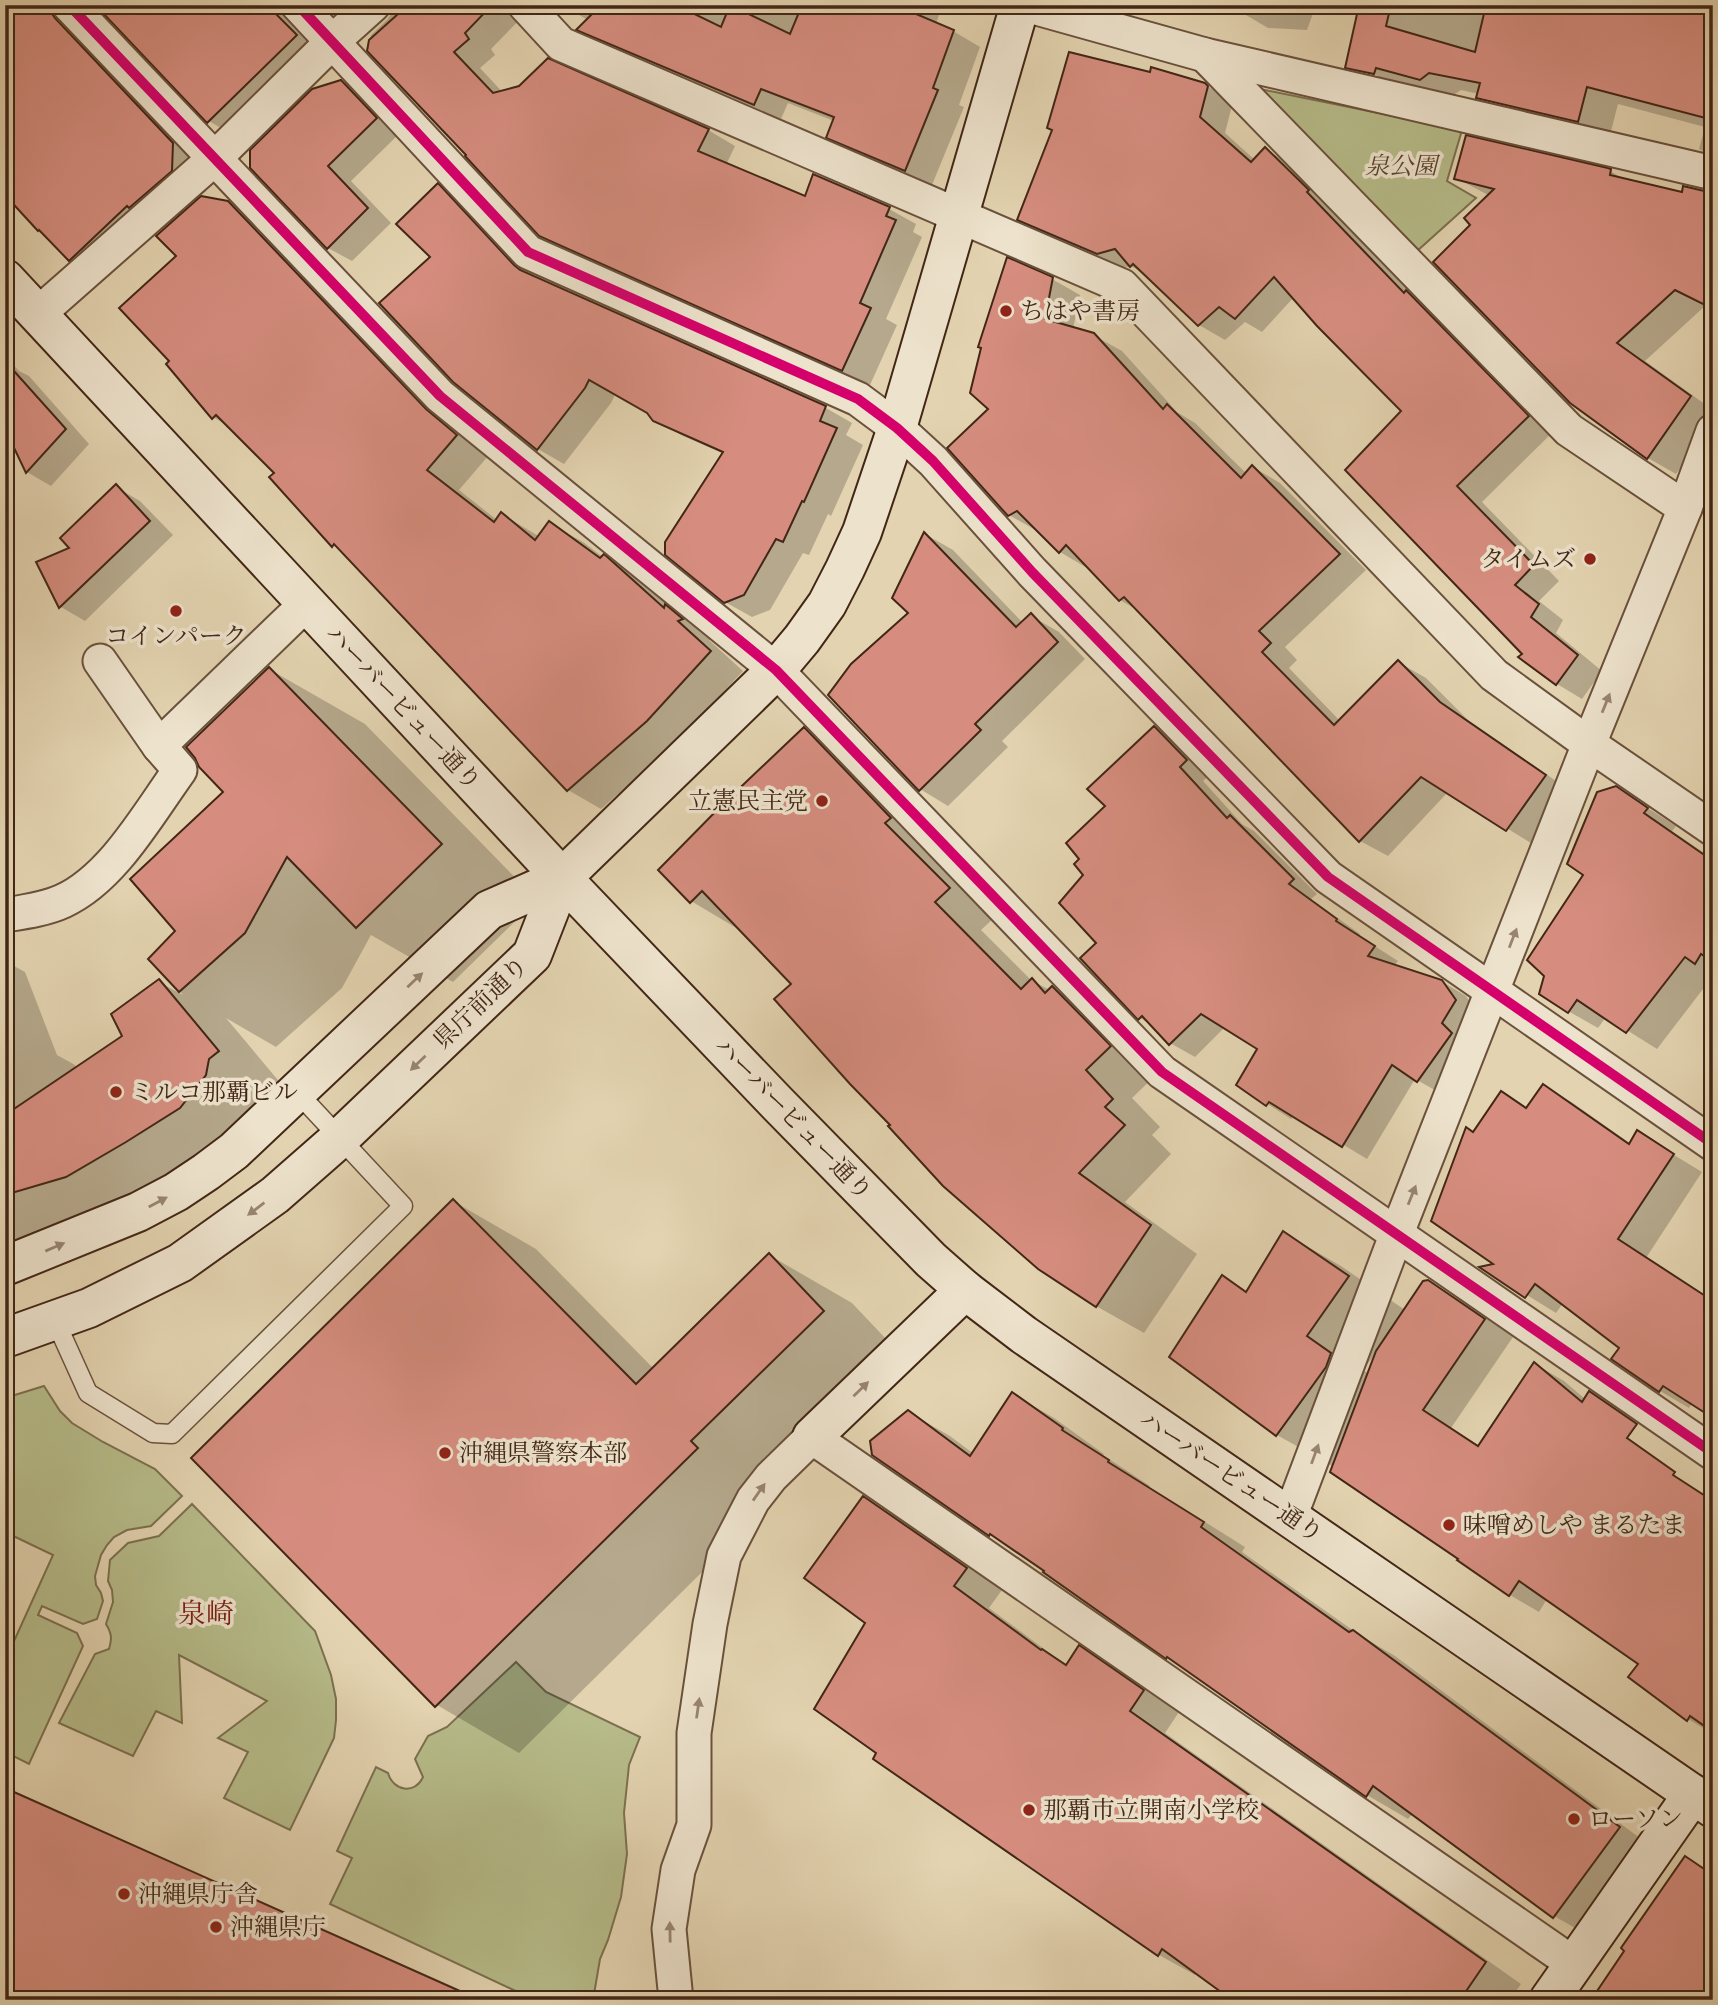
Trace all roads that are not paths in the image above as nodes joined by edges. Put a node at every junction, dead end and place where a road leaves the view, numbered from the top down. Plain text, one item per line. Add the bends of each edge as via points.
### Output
1 (69, 5) edge
2 (298, 5) edge
3 (373, 5) edge
4 (525, 5) edge
5 (1020, 5) edge
6 (1026, 5) edge
7 (332, 41) junction
8 (1205, 55) junction
9 (214, 159) junction
10 (1713, 173) edge
11 (958, 216) junction
12 (5, 279) edge
13 (38, 314) junction
14 (897, 428) junction
15 (1713, 431) edge
16 (1685, 508) junction
17 (307, 603) junction
18 (100, 661) dead end
19 (776, 670) junction
20 (1589, 744) junction
21 (159, 746) junction
22 (1713, 829) edge
23 (562, 878) junction
24 (5, 915) edge
25 (1493, 990) junction
26 (296, 1091) junction
27 (340, 1138) junction
28 (1713, 1144) edge
29 (1396, 1233) junction
30 (5, 1266) edge
31 (965, 1290) junction
32 (55, 1320) junction
33 (5, 1338) edge
34 (812, 1437) junction
35 (1713, 1453) edge
36 (1290, 1517) junction
37 (1703, 1801) edge
38 (1574, 1964) junction
39 (676, 2000) edge
40 (1549, 2000) edge

1 - 9 street
2 - 7 street
3 - 7 street
4 - 11 street via 561,44
5 - 11 main road
6 - 8 street
7 - 9 street
7 - 14 street via 528,252 858,400
8 - 10 street
8 - 16 street via 1569,430
9 - 13 street
9 - 19 street via 440,396
11 - 14 main road
11 - 20 street via 1122,286 1494,675
12 - 13 main road, ハーバービュー通り
13 - 17 main road, ハーバービュー通り
14 - 19 main road via 845,569 827,604
14 - 25 street via 1328,877
15 - 16 street
20 -> 16 street
17 - 21 street
17 - 23 main road, ハーバービュー通り
18 - 21 street
19 - 23 main road
19 - 29 street via 1162,1072
20 - 22 street
25 -> 20 street
21 - 24 street via 180,770 113,863 63,902
26 -> 23 main road via 489,910
23 -> 27 main road, 県庁前通り via 532,955
23 - 31 main road, ハーバービュー通り via 777,1103
25 - 28 street
29 -> 25 street
26 - 27 lane
30 -> 26 main road via 176,1192 234,1151
27 -> 32 main road, 県庁前通り via 275,1195 180,1263
27 - 32 lane via 403,1206 172,1434 153,1433 88,1394
29 - 35 street
36 -> 29 street
34 -> 31 main road
31 - 36 main road, ハーバービュー通り
32 - 33 main road, 県庁前通り
34 - 38 street
39 -> 34 street via 669,1929 678,1870 694,1825 694,1732 724,1556 753,1500
36 - 37 main road, ハーバービュー通り
37 - 38 main road
38 - 40 main road

